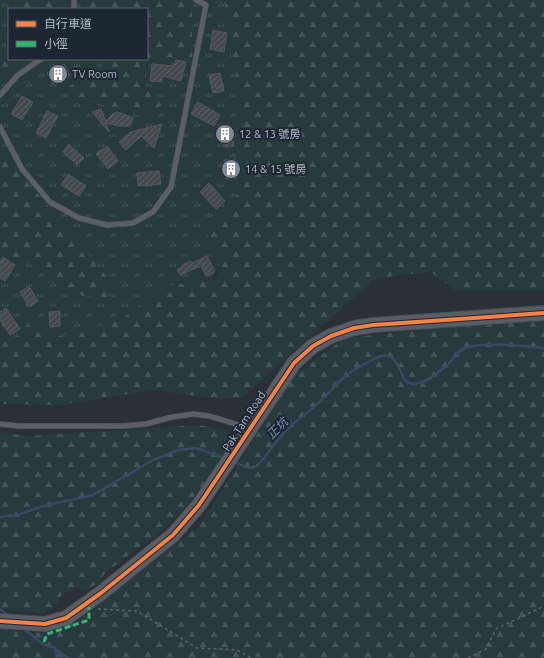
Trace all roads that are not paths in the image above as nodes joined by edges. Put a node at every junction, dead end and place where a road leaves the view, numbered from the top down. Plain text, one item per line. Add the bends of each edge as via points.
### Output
1 (196, 0) edge
2 (40, 60) edge
3 (0, 95) edge
4 (0, 127) edge
5 (544, 313) edge
6 (0, 424) edge
7 (250, 428) junction
8 (0, 621) edge

1 - 4 lane via 206,5 171,187 153,212 133,223 107,224 79,218 50,202 22,169
2 - 3 lane via 18,74
5 - 7 street, Pak Tam Road via 373,325 336,334 313,346 294,363
6 - 7 lane via 124,426 194,414
7 - 8 street, Pak Tam Road via 199,505 173,535 101,593 66,618 45,624

